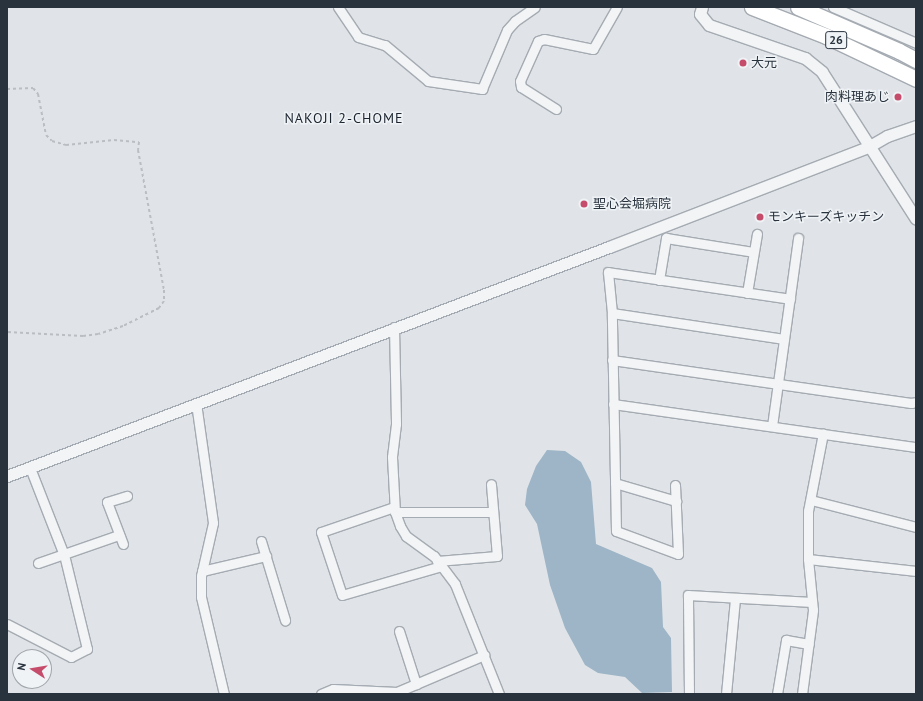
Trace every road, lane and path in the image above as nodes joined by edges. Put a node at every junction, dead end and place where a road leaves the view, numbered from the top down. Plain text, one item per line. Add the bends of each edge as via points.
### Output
1 (338, 7) edge
2 (535, 7) edge
3 (617, 7) edge
4 (702, 7) edge
5 (752, 7) edge
6 (798, 7) edge
7 (833, 7) edge
8 (916, 44) edge
9 (916, 60) edge
10 (916, 79) edge
11 (7, 89) edge
12 (556, 109) dead end
13 (916, 126) edge
14 (868, 147) junction
15 (916, 219) edge
16 (757, 234) dead end
17 (798, 238) dead end
18 (753, 252) junction
19 (659, 280) junction
20 (747, 293) junction
21 (790, 299) junction
22 (612, 314) junction
23 (394, 327) junction
24 (7, 332) edge
25 (784, 339) junction
26 (612, 360) junction
27 (777, 382) junction
28 (916, 402) edge
29 (196, 403) junction
30 (613, 404) junction
31 (772, 426) junction
32 (823, 433) junction
33 (916, 447) edge
34 (30, 468) junction
35 (7, 476) edge
36 (615, 483) junction
37 (491, 484) dead end
38 (675, 485) dead end
39 (127, 496) dead end
40 (810, 500) junction
41 (676, 501) junction
42 (394, 510) junction
43 (493, 512) junction
44 (916, 526) edge
45 (119, 535) junction
46 (261, 541) dead end
47 (123, 544) dead end
48 (64, 555) junction
49 (266, 556) junction
50 (808, 559) junction
51 (38, 563) dead end
52 (439, 564) junction
53 (202, 571) junction
54 (916, 571) edge
55 (735, 598) junction
56 (812, 602) junction
57 (285, 620) dead end
58 (7, 624) edge
59 (399, 632) dead end
60 (809, 644) junction
61 (484, 655) junction
62 (416, 684) junction
63 (224, 694) edge
64 (321, 694) edge
65 (499, 694) edge
66 (689, 694) edge
67 (726, 694) edge
68 (777, 694) edge
69 (802, 694) edge

1 - 2 street via 358,37 385,45 428,81 482,89 507,30
3 - 12 street via 593,49 544,39 538,41 520,81 521,87
4 - 14 street via 700,14 709,25 805,58 822,72 828,86 849,112
5 - 10 highway, 26 via 826,36
6 - 9 highway, 26 via 899,50
7 - 8 street
11 - 24 path via 25,86 33,88 38,94 46,135 52,141 66,145 114,140 139,142 138,150 164,301 154,312 98,334 54,336 40,332
13 - 14 street via 886,136
14 - 15 street
14 - 23 street
16 - 18 street
17 - 21 street
18 - 19 street via 666,238
18 - 20 street
19 - 20 street
19 - 22 street via 608,272
20 - 21 street
21 - 25 street
22 - 25 street
22 - 26 street
23 - 29 street
23 - 42 street
25 - 27 street
26 - 27 street
26 - 30 street
27 - 28 street
27 - 31 street
29 - 34 street
29 - 53 street via 214,523
30 - 31 street
30 - 36 street
31 - 32 street
32 - 33 street
32 - 40 street
34 - 35 street
34 - 48 street
36 - 41 street
36 - 41 street via 616,531 678,554
37 - 43 street
38 - 41 street
39 - 45 street via 107,502
40 - 44 street
40 - 50 street
42 - 43 street
42 - 52 street via 406,536 424,547
42 - 52 street via 321,532 342,595
43 - 52 street via 497,556
45 - 47 street
45 - 48 street
46 - 49 street
48 - 51 street
48 - 58 street via 87,649 71,657
49 - 53 street
49 - 57 street
50 - 54 street
50 - 56 street
52 - 61 street via 455,584
53 - 63 street via 202,597
55 - 56 street
55 - 66 street via 688,595
55 - 67 street
56 - 60 street
59 - 62 street
60 - 68 street via 786,640
60 - 69 street
61 - 62 street
61 - 65 street
62 - 64 street via 391,693 333,689

